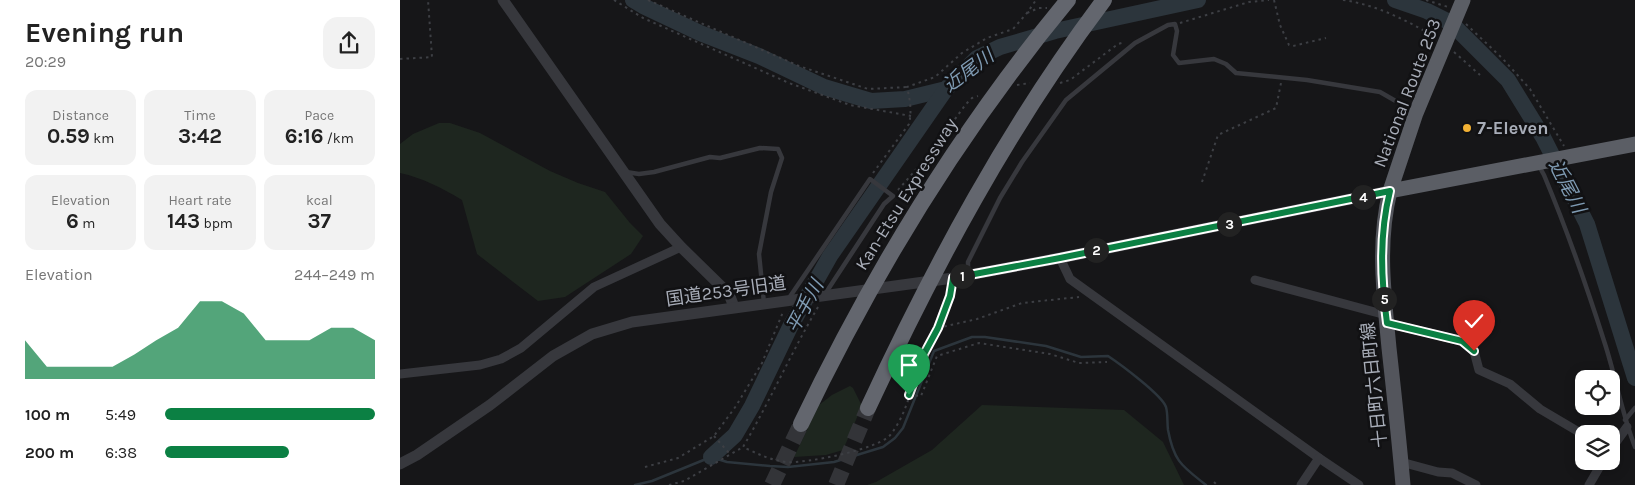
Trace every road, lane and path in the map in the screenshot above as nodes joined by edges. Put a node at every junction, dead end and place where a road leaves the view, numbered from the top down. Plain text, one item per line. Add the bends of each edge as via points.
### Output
1 (428, 0) edge
2 (503, 0) edge
3 (614, 0) edge
4 (648, 0) edge
5 (1036, 0) edge
6 (1068, 0) edge
7 (1270, 0) edge
8 (1274, 0) edge
9 (1343, 0) edge
10 (1426, 0) edge
11 (1101, 4) edge
12 (1458, 11) edge
13 (1028, 13) junction
14 (1051, 13) junction
15 (1175, 24) junction
16 (1326, 38) dead end
17 (1135, 43) junction
18 (1445, 44) junction
19 (400, 59) edge
20 (1480, 75) dead end
21 (1282, 78) junction
22 (1032, 83) dead end
23 (1015, 86) dead end
24 (1055, 86) dead end
25 (907, 87) junction
26 (978, 96) dead end
27 (1416, 113) junction
28 (911, 116) junction
29 (1635, 144) edge
30 (1568, 157) junction
31 (1539, 163) junction
32 (624, 172) junction
33 (871, 180) junction
34 (1202, 182) dead end
35 (1390, 191) junction
36 (892, 196) junction
37 (680, 247) junction
38 (1060, 258) junction
39 (968, 275) junction
40 (953, 278) junction
41 (1255, 280) dead end
42 (825, 294) junction
43 (1092, 296) junction
44 (791, 299) junction
45 (764, 303) junction
46 (734, 307) junction
47 (1386, 319) junction
48 (938, 328) junction
49 (1107, 362) dead end
50 (400, 374) edge
51 (909, 395) junction
52 (868, 408) tunnel mouth
53 (1635, 408) edge
54 (1626, 423) junction
55 (801, 424) tunnel mouth
56 (1575, 429) edge
57 (1620, 433) edge
58 (714, 436) junction
59 (743, 447) junction
60 (1635, 447) edge
61 (730, 453) junction
62 (1319, 458) junction
63 (1401, 462) junction
64 (400, 464) edge
65 (644, 467) dead end
66 (1598, 470) edge
67 (1214, 482) dead end
68 (668, 485) edge
69 (1217, 485) edge
70 (1302, 485) edge
71 (1359, 485) edge
72 (1404, 485) edge
73 (1476, 485) edge
74 (1588, 485) edge

1 - 19 path via 432,57
2 - 32 street
3 - 28 path via 643,18 788,83 850,105
4 - 25 path via 799,66 868,89
5 - 13 path
6 - 14 highway, Kan-Etsu Expressway
7 - 15 path via 1249,2
8 - 16 path via 1289,45
9 - 18 path via 1375,7
10 - 12 path
11 - 52 highway via 1022,120 958,226
12 - 18 highway, National Route 253
12 - 30 path via 1530,89
13 - 14 path via 1039,8
13 - 25 path via 1013,29 987,38 962,53 936,77
14 - 55 highway, Kan-Etsu Expressway via 914,214 852,321
15 - 17 lane
15 - 21 lane via 1173,55 1179,63 1214,59 1236,73
17 - 24 path via 1118,44 1070,80
17 - 39 lane via 1066,100 1045,128 1000,198 968,262
18 - 20 path
18 - 27 highway, National Route 253
21 - 27 lane via 1380,92
21 - 34 path via 1276,108 1218,135
22 - 23 path
25 - 28 path
26 - 36 path via 966,104 928,156
27 - 35 highway, National Route 253
28 - 33 path via 909,124
29 - 30 highway, National Route 253
30 - 31 highway, National Route 253
31 - 35 highway, National Route 253
31 - 54 lane via 1577,258 1606,345
32 - 37 street
32 - 45 lane via 639,174 760,148 778,149 782,158 771,192 759,254
33 - 36 lane
33 - 44 lane
35 - 38 street, 国道253号旧道
35 - 47 main road, 十日町六日町線 via 1382,237
36 - 42 lane
37 - 46 street via 729,294
37 - 50 street via 594,287 521,348 501,360
38 - 39 street, 国道253号旧道
38 - 43 street via 1070,279
39 - 40 street, 国道253号旧道
40 - 42 street, 国道253号旧道
40 - 48 path
41 - 47 street
42 - 44 street, 国道253号旧道
42 - 59 path
43 - 48 path via 1022,303
43 - 62 street
44 - 45 street, 国道253号旧道
44 - 58 path via 762,363
45 - 46 street, 国道253号旧道
46 - 64 street, 国道253号旧道 via 632,322 592,334 553,356 490,405
47 - 56 street via 1462,341 1474,351 1479,370 1510,384
47 - 63 main road, 十日町六日町線
48 - 51 path via 924,354
49 - 51 path via 1079,363 1050,354 979,344 937,356 921,396
51 - 59 path via 900,423 890,437 876,444 817,460 789,462 766,459
53 - 54 lane
54 - 57 street
54 - 60 lane
58 - 61 path
58 - 65 path via 678,458
59 - 61 path
61 - 68 path via 684,480
62 - 70 street
62 - 71 street
63 - 72 main road, 十日町六日町線
63 - 73 street via 1438,472 1452,472
66 - 74 street
67 - 69 path

